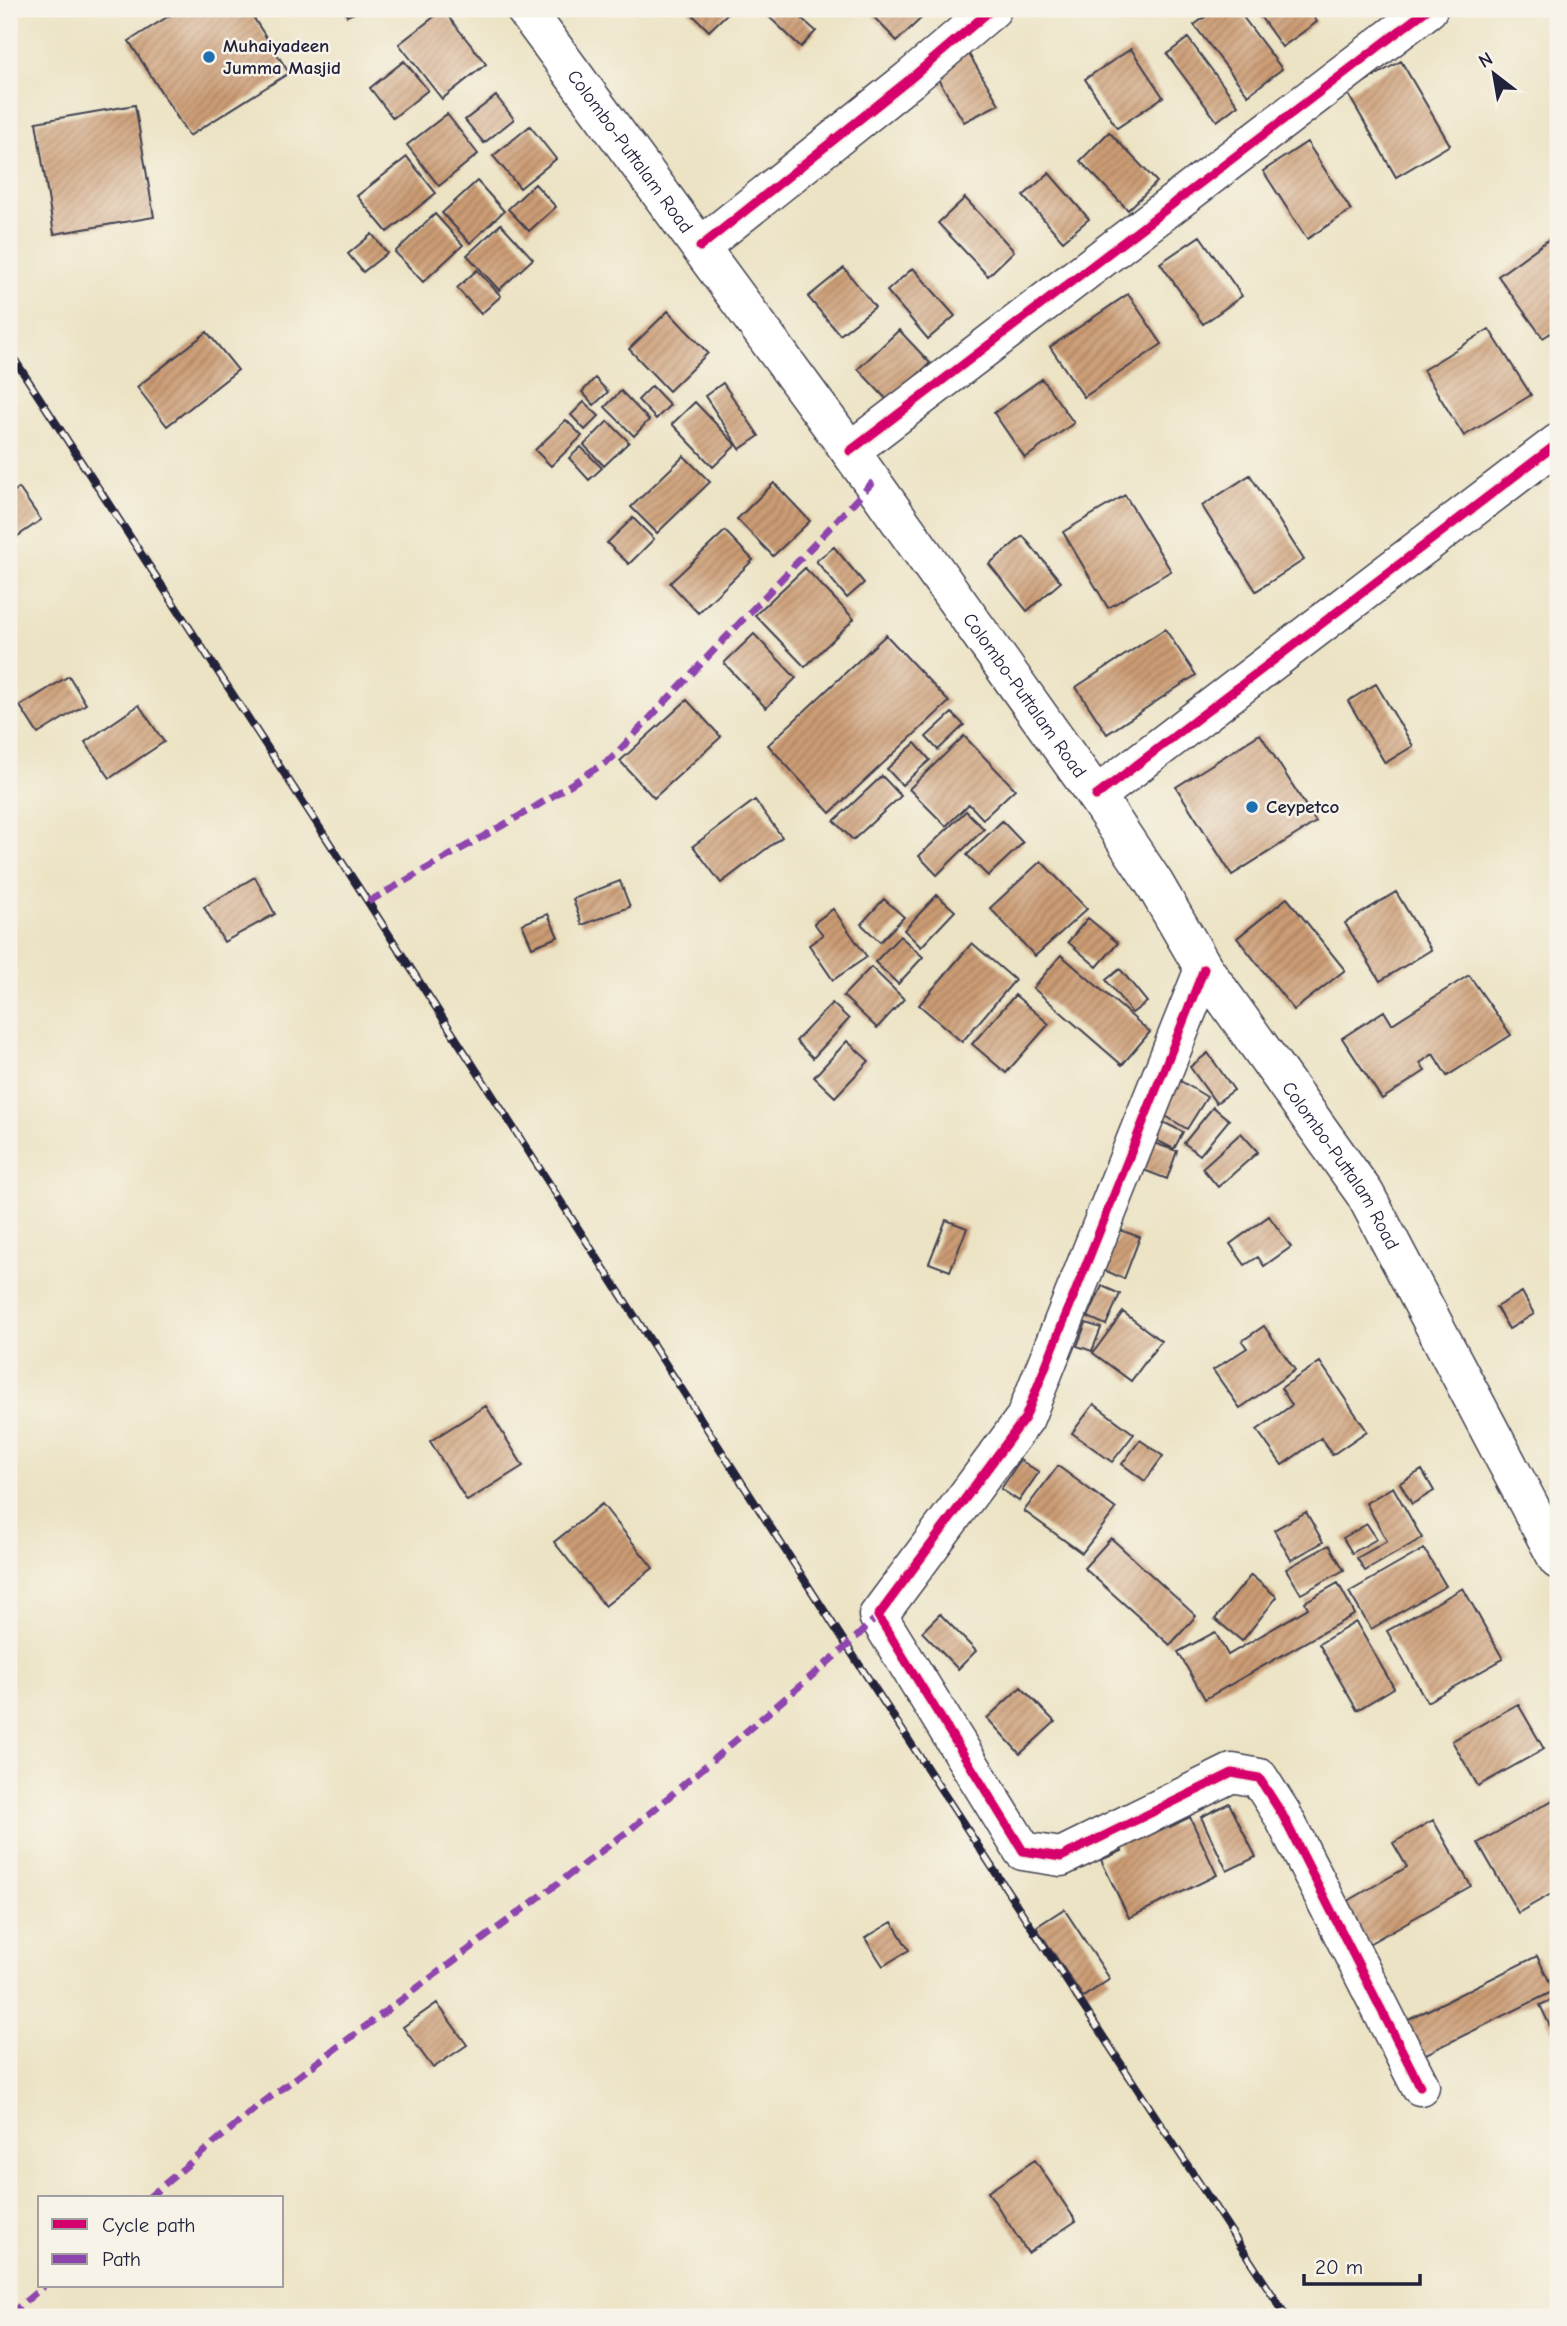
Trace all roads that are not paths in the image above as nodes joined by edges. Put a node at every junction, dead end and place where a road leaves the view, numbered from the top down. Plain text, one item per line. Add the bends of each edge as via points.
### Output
1 (525, 9) edge
2 (992, 9) edge
3 (1427, 9) edge
4 (700, 247) junction
5 (1558, 443) edge
6 (850, 451) junction
7 (1096, 796) junction
8 (1205, 969) junction
9 (1558, 1560) edge
10 (1420, 2086) dead end

1 - 4 main road, Colombo-Puttalam Road
2 - 4 main road
3 - 6 main road
4 - 6 main road, Colombo-Puttalam Road
5 - 7 main road
6 - 7 main road, Colombo-Puttalam Road
7 - 8 main road, Colombo-Puttalam Road
8 - 9 main road, Colombo-Puttalam Road via 1365,1194
8 - 10 main road via 1025,1418 878,1616 1023,1851 1061,1857 1232,1773 1259,1778 1282,1814

